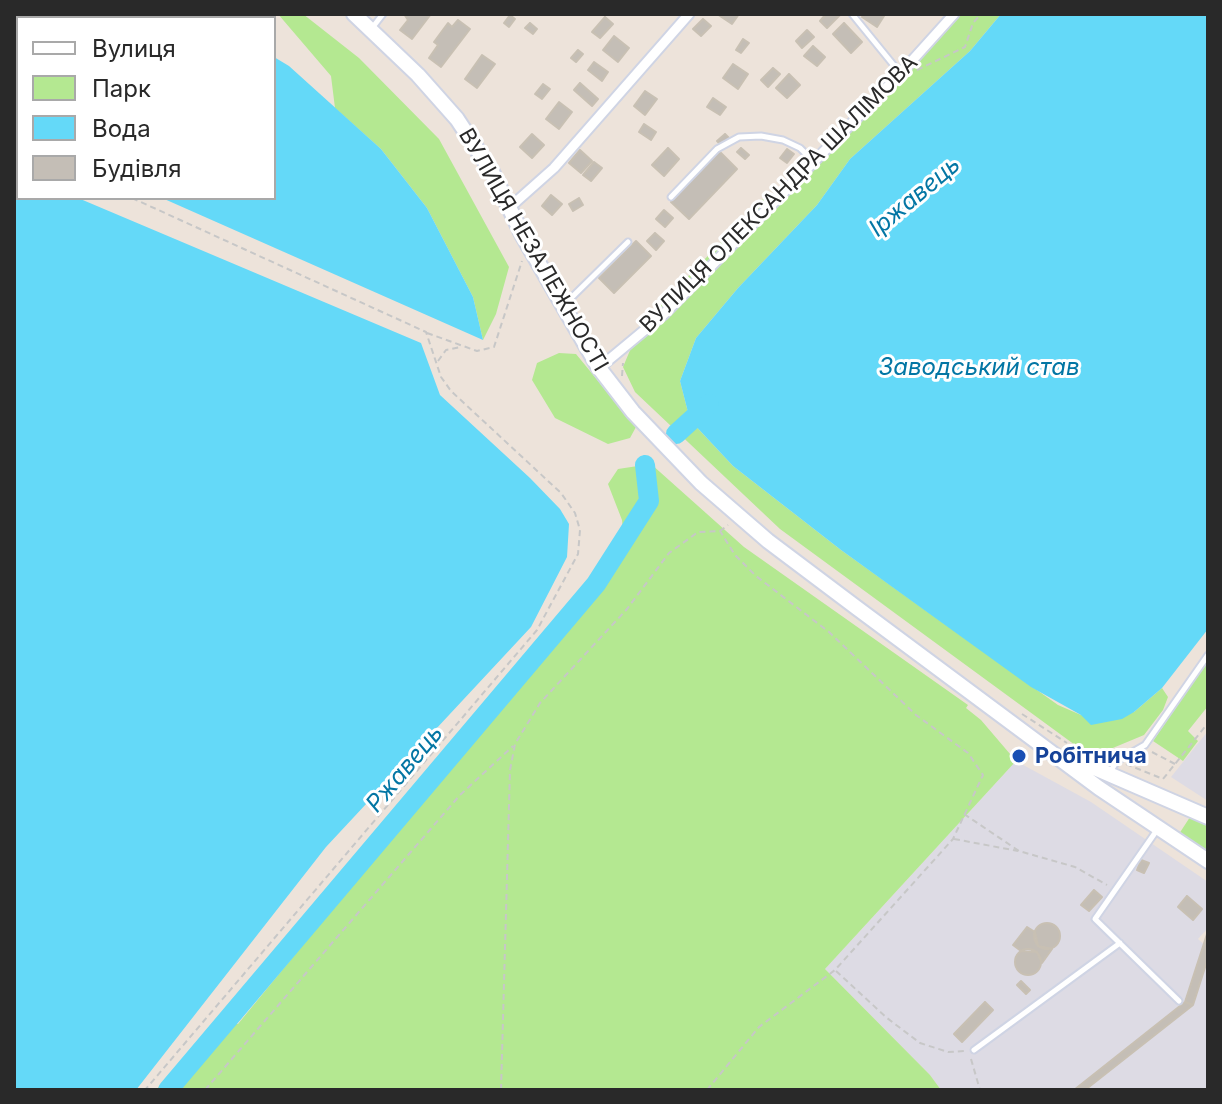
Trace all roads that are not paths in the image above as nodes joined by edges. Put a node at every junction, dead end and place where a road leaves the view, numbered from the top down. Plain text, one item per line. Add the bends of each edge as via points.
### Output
1 (354, 14) edge
2 (383, 14) edge
3 (689, 14) edge
4 (852, 14) edge
5 (954, 14) edge
6 (372, 28) junction
7 (900, 74) junction
8 (813, 161) junction
9 (671, 197) dead end
10 (509, 208) junction
11 (628, 242) dead end
12 (562, 307) junction
13 (599, 368) junction
14 (1208, 655) edge
15 (1052, 750) junction
16 (1113, 767) junction
17 (1208, 817) edge
18 (1160, 826) junction
19 (1208, 861) edge
20 (1120, 943) junction
21 (1179, 1001) dead end
22 (974, 1050) road end

1 - 6 main road, ВУЛИЦЯ НЕЗАЛЕЖНОСТІ
2 - 6 lane
3 - 10 street via 554,168
4 - 7 lane
5 - 7 street, ВУЛИЦЯ ОЛЕКСАНДРА ШАЛІМОВА
6 - 10 main road, ВУЛИЦЯ НЕЗАЛЕЖНОСТІ via 457,119
7 - 8 street, ВУЛИЦЯ ОЛЕКСАНДРА ШАЛІМОВА
8 - 9 lane via 783,140 739,137 717,149
8 - 13 street, ВУЛИЦЯ ОЛЕКСАНДРА ШАЛІМОВА via 664,314
10 - 12 main road, ВУЛИЦЯ НЕЗАЛЕЖНОСТІ
11 - 12 lane
12 - 13 main road, ВУЛИЦЯ НЕЗАЛЕЖНОСТІ
13 - 15 main road, ВУЛИЦЯ НЕЗАЛЕЖНОСТІ via 633,412 736,515
14 - 16 lane via 1145,745
15 - 16 main road, ВУЛИЦЯ НЕЗАЛЕЖНОСТІ
15 - 18 main road, ВУЛИЦЯ НЕЗАЛЕЖНОСТІ via 1099,788
16 - 17 main road, ВУЛИЦЯ НЕЗАЛЕЖНОСТІ
18 - 19 main road, ВУЛИЦЯ НЕЗАЛЕЖНОСТІ
18 - 20 lane via 1095,919
20 - 21 lane
20 - 22 lane

